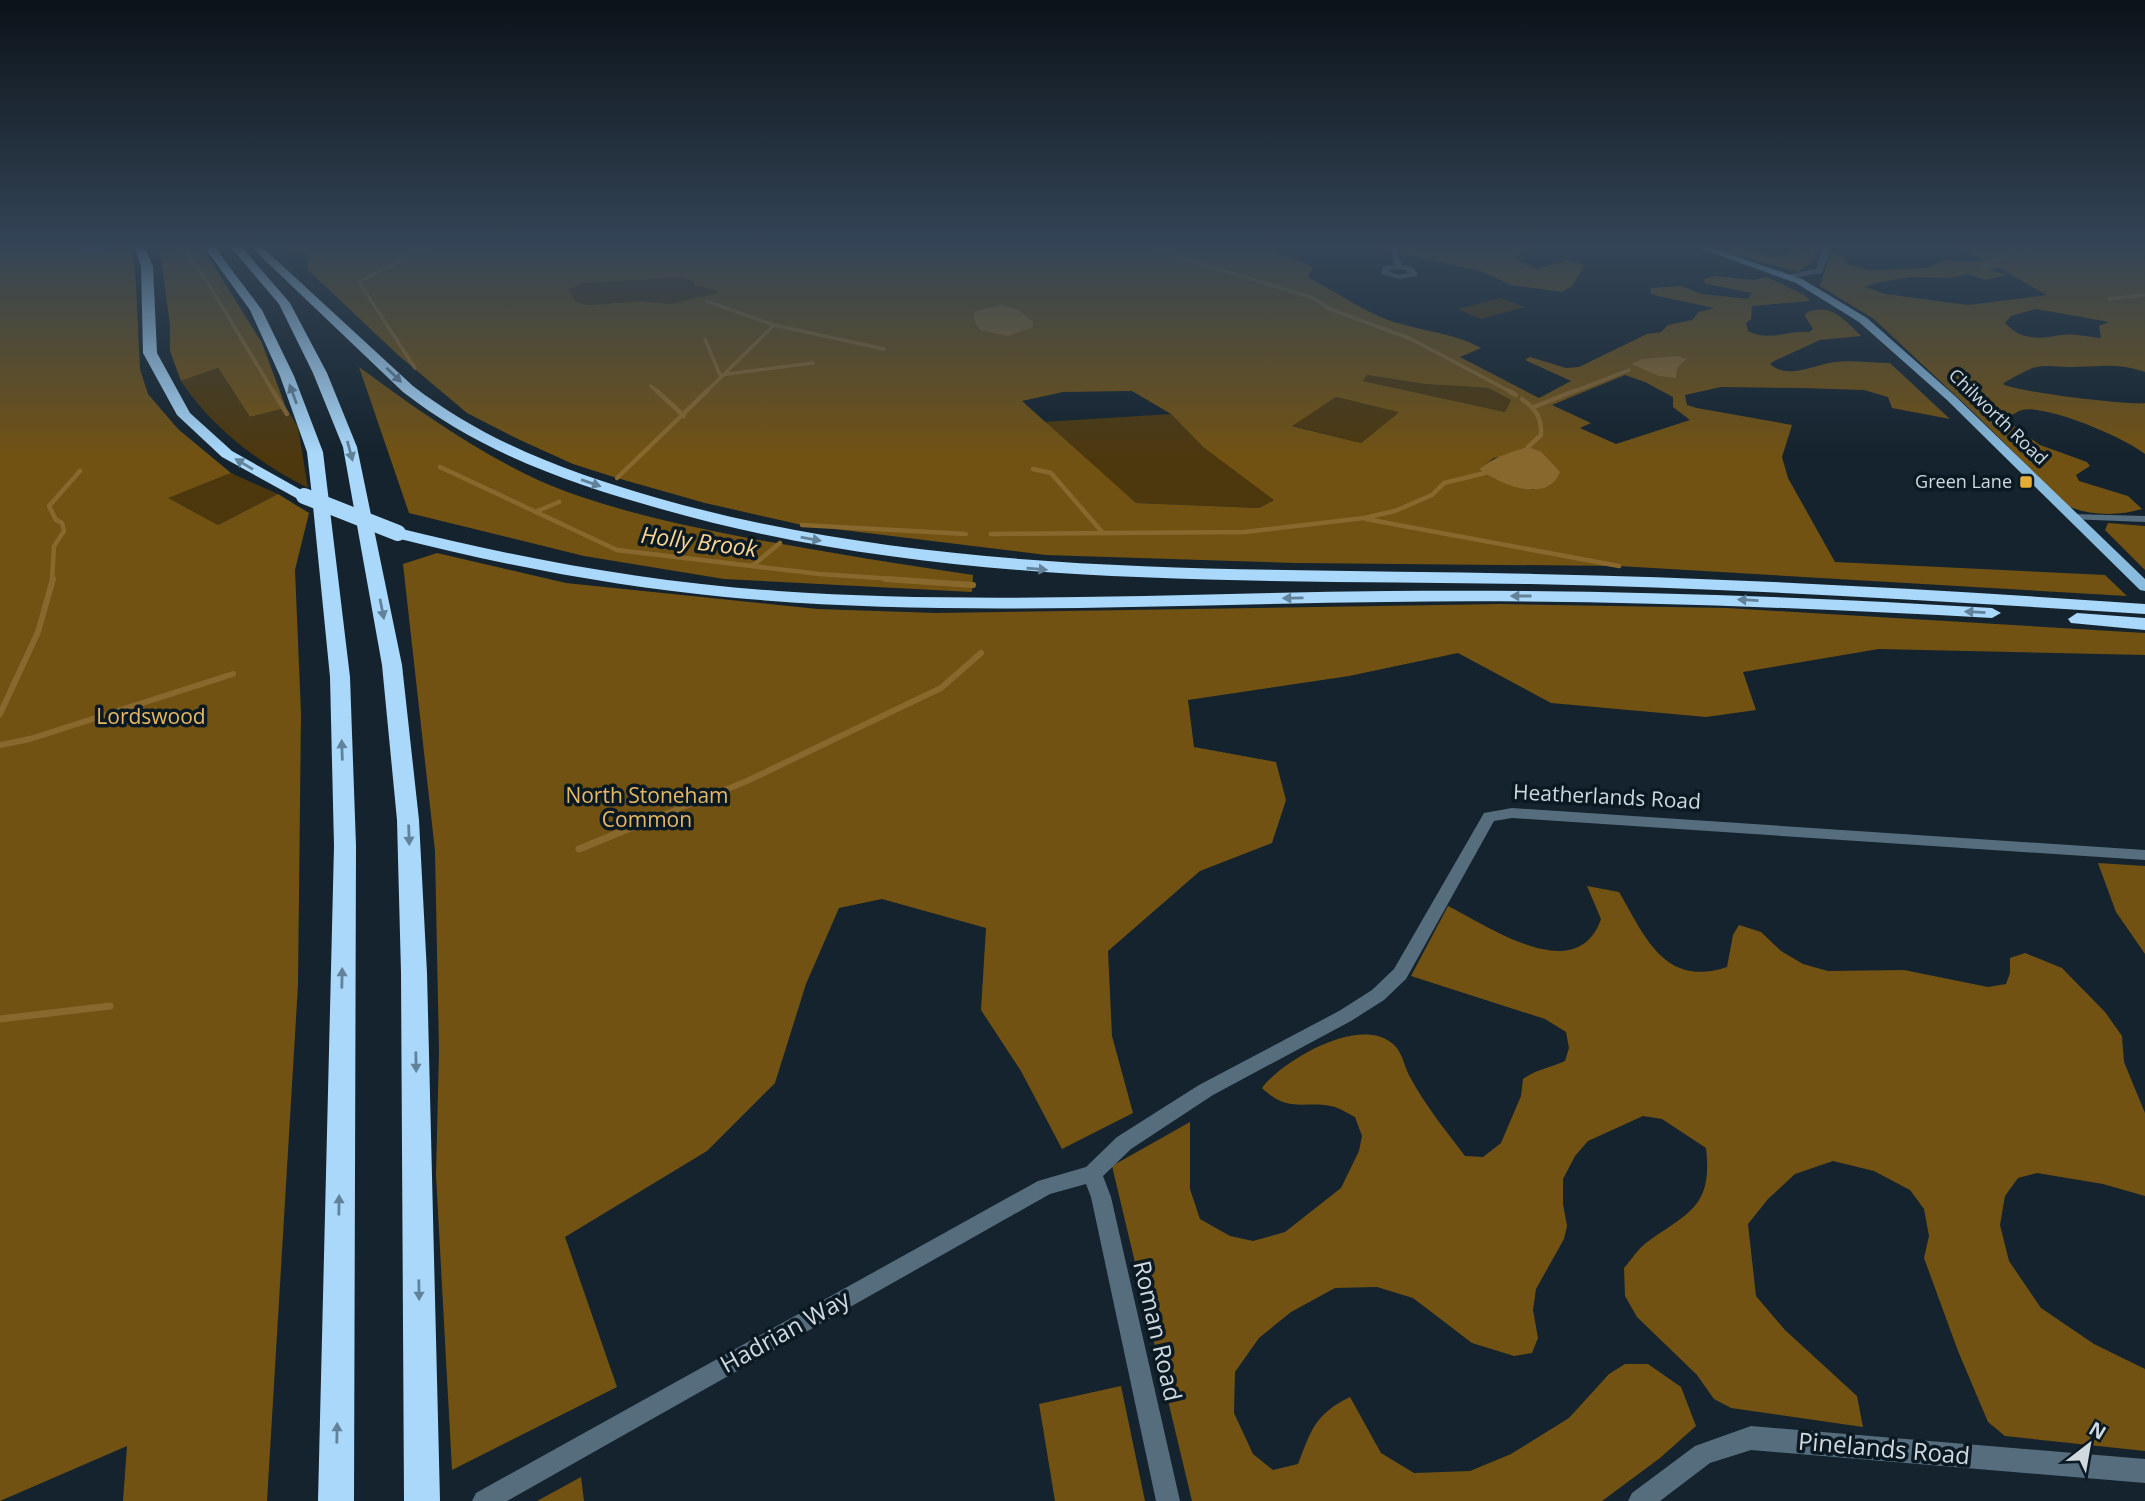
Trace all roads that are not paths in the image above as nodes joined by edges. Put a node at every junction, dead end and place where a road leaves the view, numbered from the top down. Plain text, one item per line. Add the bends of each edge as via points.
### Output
1 (149, 315) edge
2 (258, 315) edge
3 (290, 315) edge
4 (329, 315) edge
5 (1855, 315) edge
6 (2072, 517) junction
7 (2145, 519) edge
8 (2144, 587) edge
9 (2145, 609) edge
10 (2145, 624) edge
11 (2145, 855) edge
12 (1092, 1174) junction
13 (2145, 1471) edge
14 (336, 1501) edge
15 (422, 1501) edge
16 (484, 1501) edge
17 (1168, 1501) edge
18 (1640, 1501) edge

10 -> 1 highway, bridge via 1714,599 832,599 701,589 592,574 398,533 304,496 227,454 184,415 150,353
14 -> 2 highway via 345,846 338,663 315,452
3 -> 15 highway via 350,447 392,665 408,820 414,973
4 -> 9 highway via 434,411 533,463 662,507 869,550 1053,570 1691,583
5 - 6 main road, Chilworth Road via 1881,333
6 - 7 street
6 - 8 main road, Chilworth Road
11 - 12 street, Heatherlands Road via 1512,813 1489,817 1400,974 1378,995 1206,1090 1124,1143
12 - 16 street, Hadrian Way via 1045,1187
12 - 17 street, Roman Road via 1101,1197
13 - 18 street, Pinelands Road via 1751,1438 1703,1454

